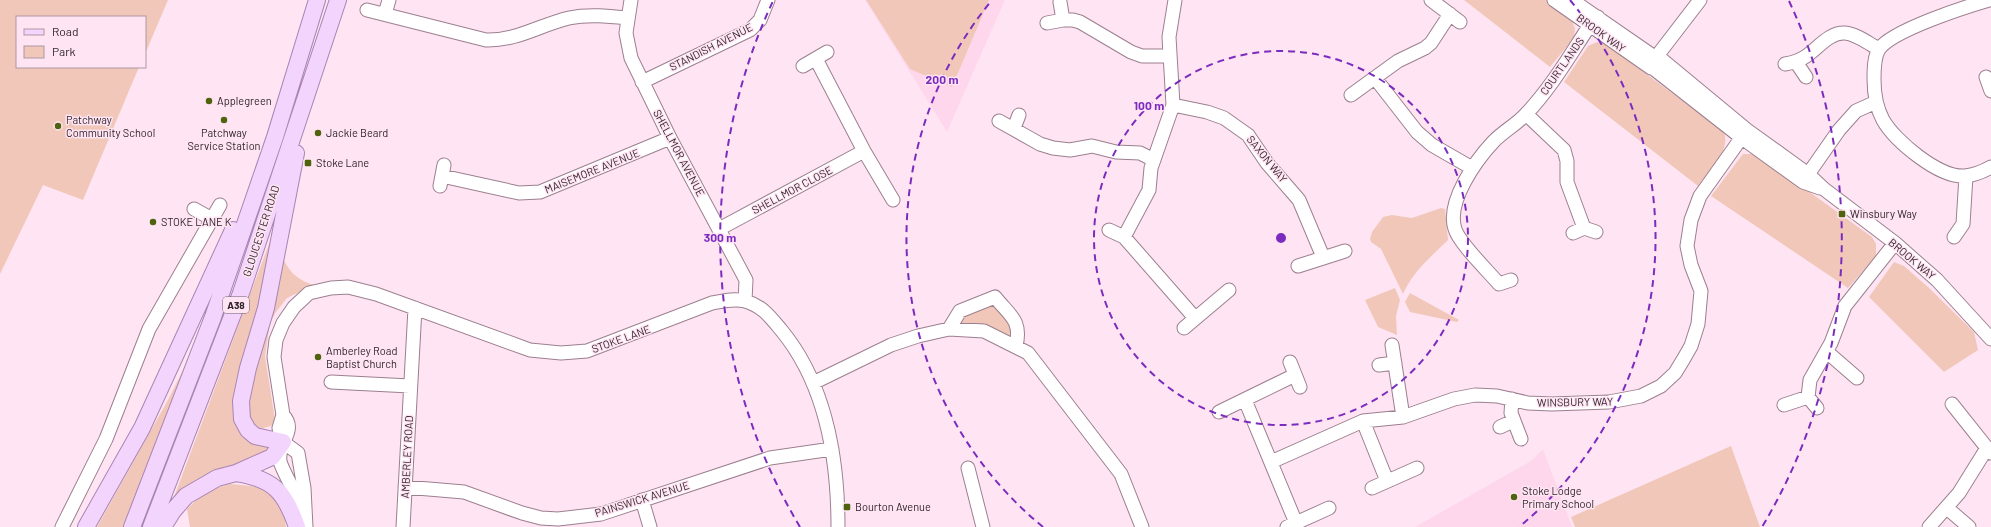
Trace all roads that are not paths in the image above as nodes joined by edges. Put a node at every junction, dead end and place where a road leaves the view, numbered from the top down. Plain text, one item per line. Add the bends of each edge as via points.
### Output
1 (317, 0) edge
2 (338, 0) edge
3 (389, 0) edge
4 (630, 0) edge
5 (768, 0) edge
6 (1175, 0) edge
7 (1431, 0) edge
8 (1554, 0) edge
9 (1572, 0) edge
10 (1700, 0) edge
11 (1989, 0) edge
12 (1060, 2) dead end
13 (367, 10) dead end
14 (385, 14) junction
15 (627, 18) junction
16 (1063, 20) junction
17 (1594, 21) junction
18 (1047, 23) dead end
19 (1879, 49) junction
20 (1170, 56) junction
21 (1655, 61) junction
22 (804, 66) dead end
23 (1806, 77) dead end
24 (1986, 77) dead end
25 (1375, 78) junction
26 (311, 80) junction
27 (642, 82) junction
28 (1991, 91) edge
29 (1351, 95) dead end
30 (1876, 102) junction
31 (1172, 105) junction
32 (1526, 114) junction
33 (1019, 115) dead end
34 (999, 121) dead end
35 (1014, 128) junction
36 (1744, 134) junction
37 (275, 137) junction
38 (670, 138) junction
39 (864, 151) junction
40 (1154, 160) junction
41 (1991, 167) edge
42 (1472, 168) junction
43 (442, 176) dead end
44 (1966, 176) junction
45 (1805, 178) junction
46 (893, 200) dead end
47 (220, 205) dead end
48 (194, 209) dead end
49 (212, 219) junction
50 (719, 229) junction
51 (1109, 230) dead end
52 (1584, 231) dead end
53 (1124, 237) junction
54 (1954, 237) dead end
55 (1895, 243) junction
56 (1345, 251) dead end
57 (1323, 257) junction
58 (1298, 266) dead end
59 (1502, 286) dead end
60 (1229, 290) dead end
61 (745, 301) junction
62 (415, 308) junction
63 (1195, 318) junction
64 (1184, 328) dead end
65 (950, 329) junction
66 (1991, 338) edge
67 (1392, 345) dead end
68 (1016, 346) junction
69 (1827, 352) junction
70 (1290, 362) dead end
71 (1395, 362) junction
72 (1379, 365) dead end
73 (1857, 378) dead end
74 (331, 382) dead end
75 (813, 383) junction
76 (410, 386) junction
77 (1808, 397) junction
78 (1512, 399) junction
79 (1245, 400) junction
80 (1952, 404) dead end
81 (1784, 405) dead end
82 (1817, 408) dead end
83 (1219, 412) dead end
84 (1403, 417) junction
85 (1363, 421) junction
86 (1513, 421) junction
87 (1500, 427) dead end
88 (1521, 439) dead end
89 (283, 442) junction
90 (832, 449) junction
91 (1989, 451) edge
92 (1271, 462) junction
93 (968, 468) dead end
94 (1417, 468) dead end
95 (236, 473) junction
96 (1387, 481) junction
97 (406, 487) junction
98 (1372, 488) dead end
99 (642, 500) junction
100 (1329, 508) dead end
101 (1947, 508) junction
102 (1292, 525) edge
103 (62, 527) edge
104 (86, 527) edge
105 (132, 527) edge
106 (151, 527) edge
107 (163, 527) edge
108 (297, 527) edge
109 (306, 527) edge
110 (403, 527) edge
111 (650, 527) edge
112 (838, 527) edge
113 (983, 527) edge
114 (1142, 527) edge
115 (1929, 527) edge
116 (1969, 527) edge

1 - 37 main road, GLOUCESTER ROAD / A38
2 - 26 main road, GLOUCESTER ROAD / A38
3 - 14 street
4 - 15 street, SHELLMOR AVENUE
5 - 27 street, STANDISH AVENUE via 760,20 750,30
6 - 20 street via 1170,27
7 - 25 street via 1455,18 1432,43 1398,61
8 - 17 street, BROOK WAY
9 - 17 street, BROOK WAY
10 - 21 street
11 - 19 street via 1909,29
12 - 16 street
13 - 14 street
14 - 15 street via 486,40 501,41 569,18 601,15
15 - 27 street, SHELLMOR AVENUE via 626,33 631,58
16 - 18 street
16 - 20 street via 1080,22 1142,56
17 - 21 street, BROOK WAY via 1630,54
17 - 32 street, COURTLANDS
19 - 23 street via 1856,36 1836,34 1790,63
19 - 30 street via 1874,71
20 - 31 street
21 - 36 street, BROOK WAY
22 - 39 street via 822,56
24 - 28 street
25 - 29 street
25 - 42 street via 1416,132 1432,145
26 - 89 main road via 266,308 241,401 242,419 248,430 255,436
26 - 106 main road, GLOUCESTER ROAD / A38 via 240,293
27 - 38 street, SHELLMOR AVENUE
30 - 44 street via 1895,138 1946,172
30 - 45 street via 1856,111 1838,130
31 - 40 street
31 - 57 street, SAXON WAY via 1224,118 1248,134 1299,200
32 - 42 street, COURTLANDS via 1495,140
32 - 52 street via 1564,150 1567,182
33 - 35 street
34 - 35 street
35 - 40 street via 1040,144 1053,148 1070,150 1092,146 1116,152 1140,153
36 - 45 street, BROOK WAY
36 - 78 street, WINSBURY WAY via 1694,208 1687,246 1701,291 1700,313 1691,346 1675,373 1661,386 1641,396 1625,400 1552,404
37 - 104 main road via 148,414
37 - 105 main road, GLOUCESTER ROAD / A38 via 213,317
38 - 43 street, MAISEMORE AVENUE via 540,192 519,193
38 - 50 street, SHELLMOR AVENUE
39 - 46 street
39 - 50 street, SHELLMOR CLOSE
40 - 53 street via 1149,190
41 - 44 street
42 - 59 street, COURTLANDS via 1454,208 1455,230
44 - 54 street via 1963,224
45 - 55 street, BROOK WAY via 1824,189
47 - 49 street
48 - 49 street
49 - 103 street via 149,328 106,439
50 - 61 street, SHELLMOR AVENUE via 746,280
51 - 53 street
53 - 63 street
55 - 66 street, BROOK WAY via 1937,280
55 - 69 street via 1845,306
56 - 57 street
57 - 58 street
60 - 63 street
61 - 62 street, STOKE LANE via 712,303 587,351 561,353 530,350
61 - 75 street, STOKE LANE via 765,310 792,343
62 - 76 street, AMBERLEY ROAD
62 - 89 street, STOKE LANE via 348,287 309,293 294,307 276,340 274,356 283,415 279,428
63 - 64 street
65 - 68 street via 984,332
65 - 68 street via 960,311 995,297 1018,325
65 - 75 street via 891,345
67 - 71 street
68 - 114 street via 1028,353 1121,474
69 - 73 street
69 - 77 street via 1810,380
70 - 79 street via 1298,381
71 - 72 street
71 - 84 street
74 - 76 street
75 - 90 street, STOKE LANE
76 - 97 street, AMBERLEY ROAD
77 - 81 street
77 - 82 street
78 - 84 street, WINSBURY WAY via 1475,395 1454,399
78 - 86 street
79 - 83 street
79 - 92 street
80 - 91 street
84 - 85 street, WINSBURY WAY
85 - 92 street, WINSBURY WAY
85 - 96 street
86 - 87 street
86 - 88 street
89 - 95 main road via 272,457
89 - 109 street via 298,453 304,488
90 - 99 street, PAINSWICK AVENUE via 770,458
90 - 112 street, STOKE LANE
91 - 101 street
92 - 102 street
93 - 113 street
94 - 96 street
95 - 107 main road via 218,478 186,496
95 - 108 main road via 256,476 271,484 284,496
96 - 98 street
97 - 99 street, PAINSWICK AVENUE via 464,492 522,513 558,519 601,514
97 - 110 street, AMBERLEY ROAD
99 - 111 street
100 - 102 street
101 - 115 street
101 - 116 street

